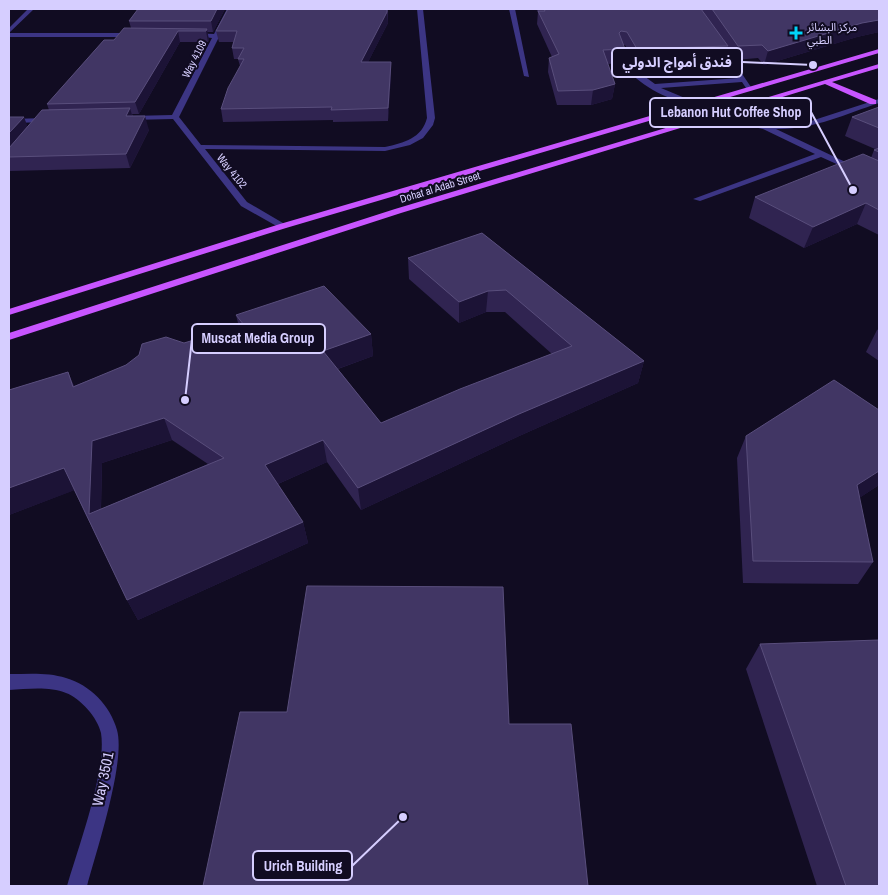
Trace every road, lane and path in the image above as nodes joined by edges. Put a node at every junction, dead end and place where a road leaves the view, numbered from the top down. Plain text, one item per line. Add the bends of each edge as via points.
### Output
1 (32, 9) edge
2 (230, 9) edge
3 (420, 9) edge
4 (512, 9) edge
5 (711, 29) edge
6 (9, 31) edge
7 (9, 35) edge
8 (142, 35) edge
9 (180, 35) edge
10 (217, 36) junction
11 (621, 47) edge
12 (879, 51) edge
13 (879, 66) edge
14 (527, 76) dead end
15 (743, 80) junction
16 (826, 82) junction
17 (655, 86) junction
18 (750, 90) junction
19 (876, 101) edge
20 (758, 102) junction
21 (694, 105) junction
22 (175, 117) junction
23 (119, 119) edge
24 (53, 120) edge
25 (702, 120) junction
26 (9, 121) edge
27 (43, 121) junction
28 (38, 127) edge
29 (765, 127) junction
30 (804, 132) junction
31 (198, 147) junction
32 (807, 147) junction
33 (821, 154) junction
34 (879, 182) edge
35 (697, 199) dead end
36 (283, 226) junction
37 (9, 312) edge
38 (9, 337) edge
39 (9, 682) edge
40 (76, 886) edge

1 - 6 street
2 - 10 street, Way 4109
3 - 31 street via 431,118 426,133 403,145 385,149
4 - 14 street
5 - 15 street
7 - 8 street
9 - 10 street
10 - 22 street, Way 4109
11 - 17 street via 629,66
12 - 18 main road, Dohat al Adab Street
13 - 16 main road, Dohat al Adab Street
15 - 17 street
15 - 18 street
16 - 19 main road
16 - 20 main road, Dohat al Adab Street
17 - 21 street
18 - 21 main road, Dohat al Adab Street
19 - 30 street
20 - 25 main road, Dohat al Adab Street
20 - 29 street via 757,118
21 - 36 main road, Dohat al Adab Street
22 - 23 street
22 - 31 street, Way 4102
24 - 27 street
25 - 29 street
25 - 38 main road, Dohat al Adab Street via 398,211
26 - 27 street
27 - 28 street
29 - 30 street
29 - 32 street
30 - 32 street
31 - 36 street, Way 4102 via 244,204
32 - 33 street
33 - 34 street
33 - 35 street
36 - 37 main road, Dohat al Adab Street
39 - 40 street, Way 3501 via 54,683 74,688 95,706 109,731 110,757

